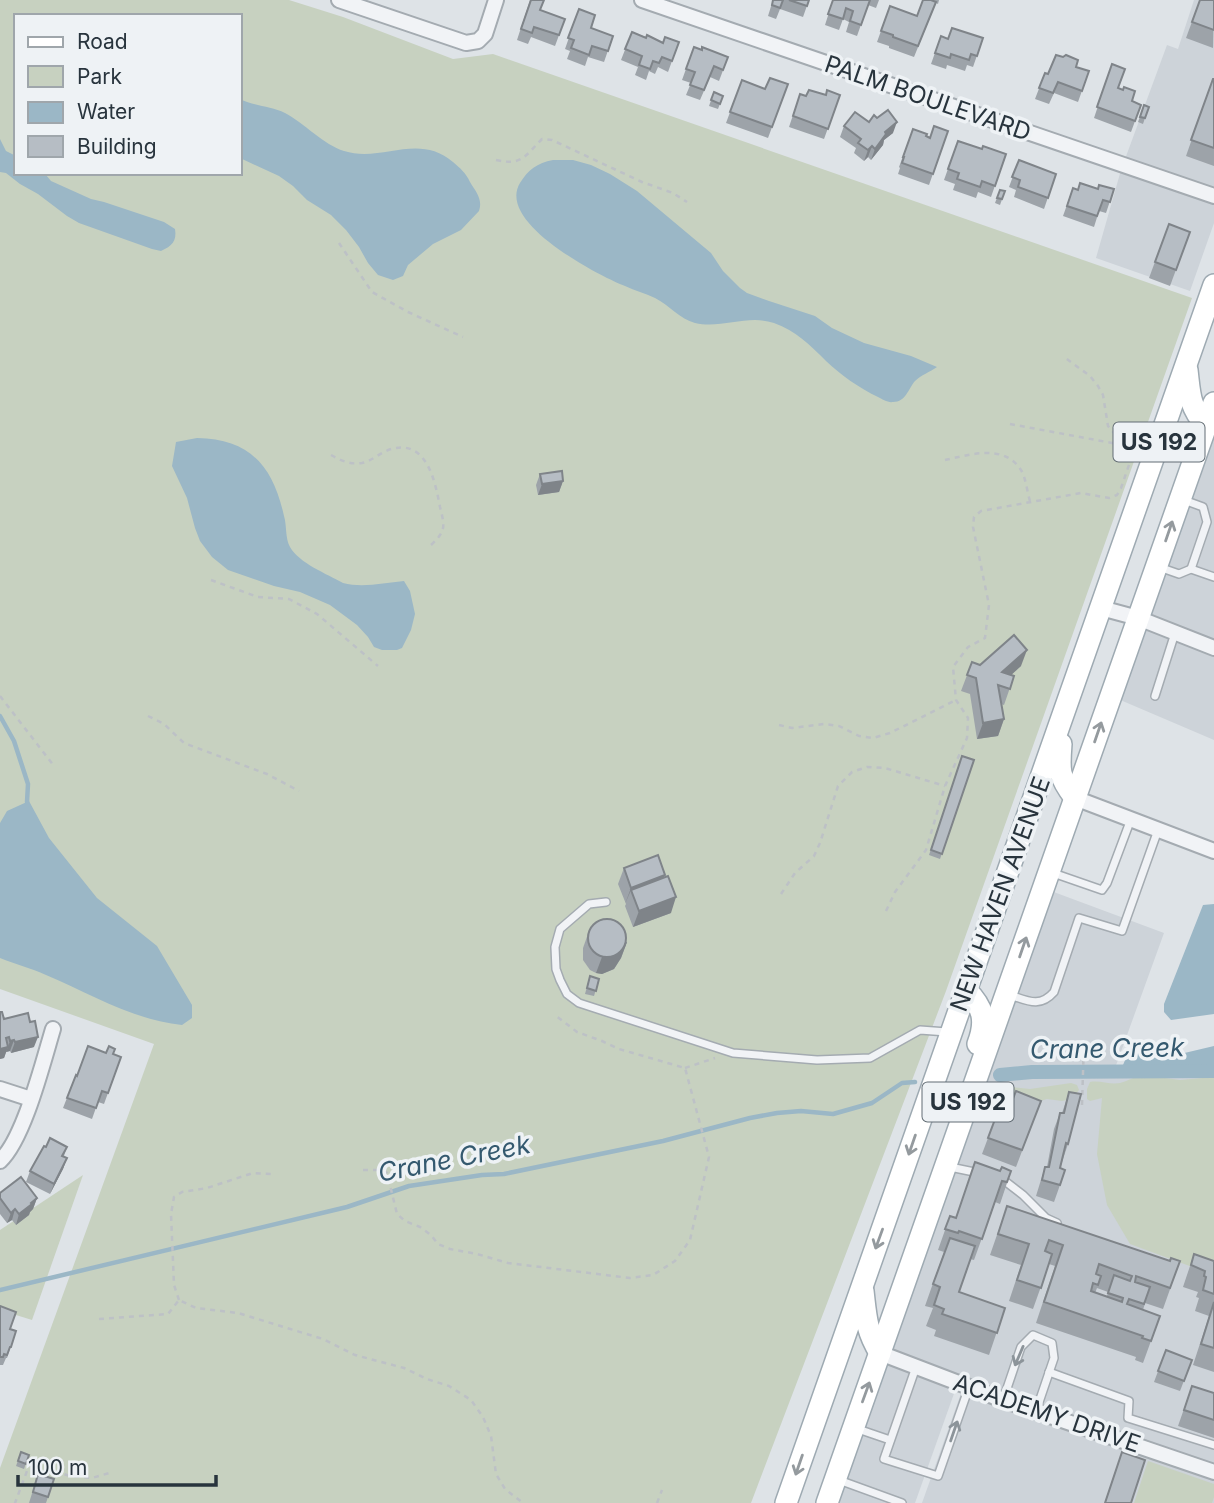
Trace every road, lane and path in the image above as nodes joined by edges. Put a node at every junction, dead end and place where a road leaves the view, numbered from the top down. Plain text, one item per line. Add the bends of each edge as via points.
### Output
1 (339, 0) edge
2 (496, 0) edge
3 (642, 0) edge
4 (496, 160) dead end
5 (1214, 196) edge
6 (687, 202) dead end
7 (340, 243) dead end
8 (1214, 285) edge
9 (463, 337) dead end
10 (1065, 357) dead end
11 (1186, 365) junction
12 (1214, 403) edge
13 (1010, 424) dead end
14 (1210, 427) edge
15 (1123, 445) junction
16 (331, 454) dead end
17 (945, 460) dead end
18 (1181, 499) junction
19 (1030, 502) junction
20 (1205, 514) junction
21 (1214, 517) edge
22 (431, 545) dead end
23 (1157, 566) junction
24 (1191, 569) junction
25 (1214, 577) edge
26 (211, 580) dead end
27 (1101, 608) junction
28 (1138, 618) junction
29 (1175, 633) junction
30 (1214, 648) edge
31 (378, 666) dead end
32 (0, 696) edge
33 (1155, 696) dead end
34 (956, 700) junction
35 (149, 716) dead end
36 (1063, 717) junction
37 (779, 725) dead end
38 (54, 766) dead end
39 (944, 786) junction
40 (299, 791) dead end
41 (1075, 798) junction
42 (1131, 819) junction
43 (1158, 830) junction
44 (1214, 851) edge
45 (1049, 872) junction
46 (781, 894) dead end
47 (606, 902) dead end
48 (886, 911) dead end
49 (966, 990) junction
50 (1006, 994) junction
51 (555, 1015) dead end
52 (53, 1029) dead end
53 (951, 1032) junction
54 (1084, 1040) dead end
55 (733, 1053) junction
56 (685, 1068) junction
57 (0, 1089) edge
58 (31, 1099) junction
59 (1082, 1105) edge
60 (0, 1161) edge
61 (946, 1166) junction
62 (363, 1170) dead end
63 (983, 1173) edge
64 (272, 1174) dead end
65 (995, 1176) edge
66 (937, 1190) junction
67 (1057, 1223) edge
68 (862, 1285) junction
69 (179, 1300) junction
70 (99, 1319) dead end
71 (880, 1353) junction
72 (917, 1366) junction
73 (1049, 1371) junction
74 (969, 1387) junction
75 (1003, 1400) junction
76 (1036, 1411) junction
77 (854, 1427) junction
78 (890, 1440) junction
79 (1214, 1446) edge
80 (113, 1472) dead end
81 (1214, 1472) edge
82 (836, 1479) junction
83 (662, 1490) dead end
84 (16, 1503) edge
85 (523, 1503) edge
86 (657, 1503) edge
87 (786, 1503) edge
88 (827, 1503) edge
89 (902, 1503) edge

1 - 2 street via 466,44 485,34
3 - 5 street, PALM BOULEVARD
4 - 6 path via 509,163 525,158 542,139 552,140
7 - 9 path via 372,292
8 - 11 main road, NEW HAVEN AVENUE / US 192
10 - 15 path via 1098,386 1108,426
11 - 14 main road via 1195,413
11 - 27 main road, NEW HAVEN AVENUE / US 192
12 - 14 main road, NEW HAVEN AVENUE / US 192
13 - 15 path
14 - 18 main road, NEW HAVEN AVENUE / US 192
15 - 19 path via 1130,462 1117,495 1081,493
16 - 22 path via 345,462 362,463 401,447 428,462 444,520 442,534
17 - 19 path via 981,452 1009,458 1021,471
18 - 20 lane via 1203,507
23 -> 18 main road, NEW HAVEN AVENUE / US 192
19 - 34 path via 981,510 974,517 989,605 985,638 968,647 953,667
20 - 21 lane
20 - 24 lane via 1207,522
23 - 24 lane via 1179,574
23 - 28 main road, NEW HAVEN AVENUE / US 192
24 - 25 lane
26 - 31 path via 258,597 289,599 317,614
27 - 28 street
27 - 36 main road, NEW HAVEN AVENUE / US 192
28 - 29 street
41 -> 28 main road, NEW HAVEN AVENUE / US 192
29 - 30 street
29 - 33 lane
32 - 38 path
34 - 37 path via 873,738 839,726
34 - 39 path via 968,718 967,738
35 - 40 path via 184,743
36 - 41 main road via 1059,768
36 - 49 main road, NEW HAVEN AVENUE / US 192
39 - 46 path via 884,768 852,772 838,786 814,856
39 - 48 path via 926,850
41 - 42 street
41 - 45 main road, NEW HAVEN AVENUE / US 192
42 - 43 street
42 - 45 lane via 1102,890
43 - 44 street
43 - 50 lane via 1122,931 1079,918 1048,999 1028,1001
50 -> 45 main road, NEW HAVEN AVENUE / US 192
47 - 55 lane via 589,904 560,929 556,969 567,994 579,1003
49 - 53 main road, NEW HAVEN AVENUE / US 192
49 - 66 main road via 978,1002 983,1026 943,1140
50 - 61 main road, NEW HAVEN AVENUE / US 192
51 - 56 path via 577,1032
52 - 58 street
53 - 55 lane via 920,1030 870,1058 817,1060
53 -> 68 main road, NEW HAVEN AVENUE / US 192
54 - 59 path
55 - 56 path
56 - 62 path via 709,1157 691,1240 675,1261 653,1275 630,1278 508,1263 450,1249 397,1214 387,1173
57 - 58 street
58 - 60 street via 14,1142
61 - 63 lane
61 - 66 main road, NEW HAVEN AVENUE / US 192
64 - 69 path via 253,1173 174,1197 173,1265
65 - 67 lane
66 - 71 main road, NEW HAVEN AVENUE / US 192
68 - 71 main road via 867,1327
68 -> 87 main road, NEW HAVEN AVENUE / US 192
69 - 70 path via 168,1314
69 - 85 path via 323,1339 355,1355 449,1386 471,1400 483,1417 491,1436 496,1474 505,1489
71 - 72 street, ACADEMY DRIVE
77 -> 71 main road, NEW HAVEN AVENUE / US 192
72 - 74 street, ACADEMY DRIVE
72 - 78 lane
73 -> 75 lane via 1054,1358 1052,1343 1033,1335 1021,1347
73 - 76 lane
73 - 79 lane via 1129,1401 1128,1418
74 - 75 street, ACADEMY DRIVE
78 -> 74 lane via 884,1459 938,1476
75 - 76 street, ACADEMY DRIVE
76 - 81 street, ACADEMY DRIVE
77 - 78 lane
77 - 82 main road, NEW HAVEN AVENUE / US 192
80 - 84 path via 92,1478 69,1476 30,1463
82 - 88 main road, NEW HAVEN AVENUE / US 192
82 - 89 lane
83 - 86 path

